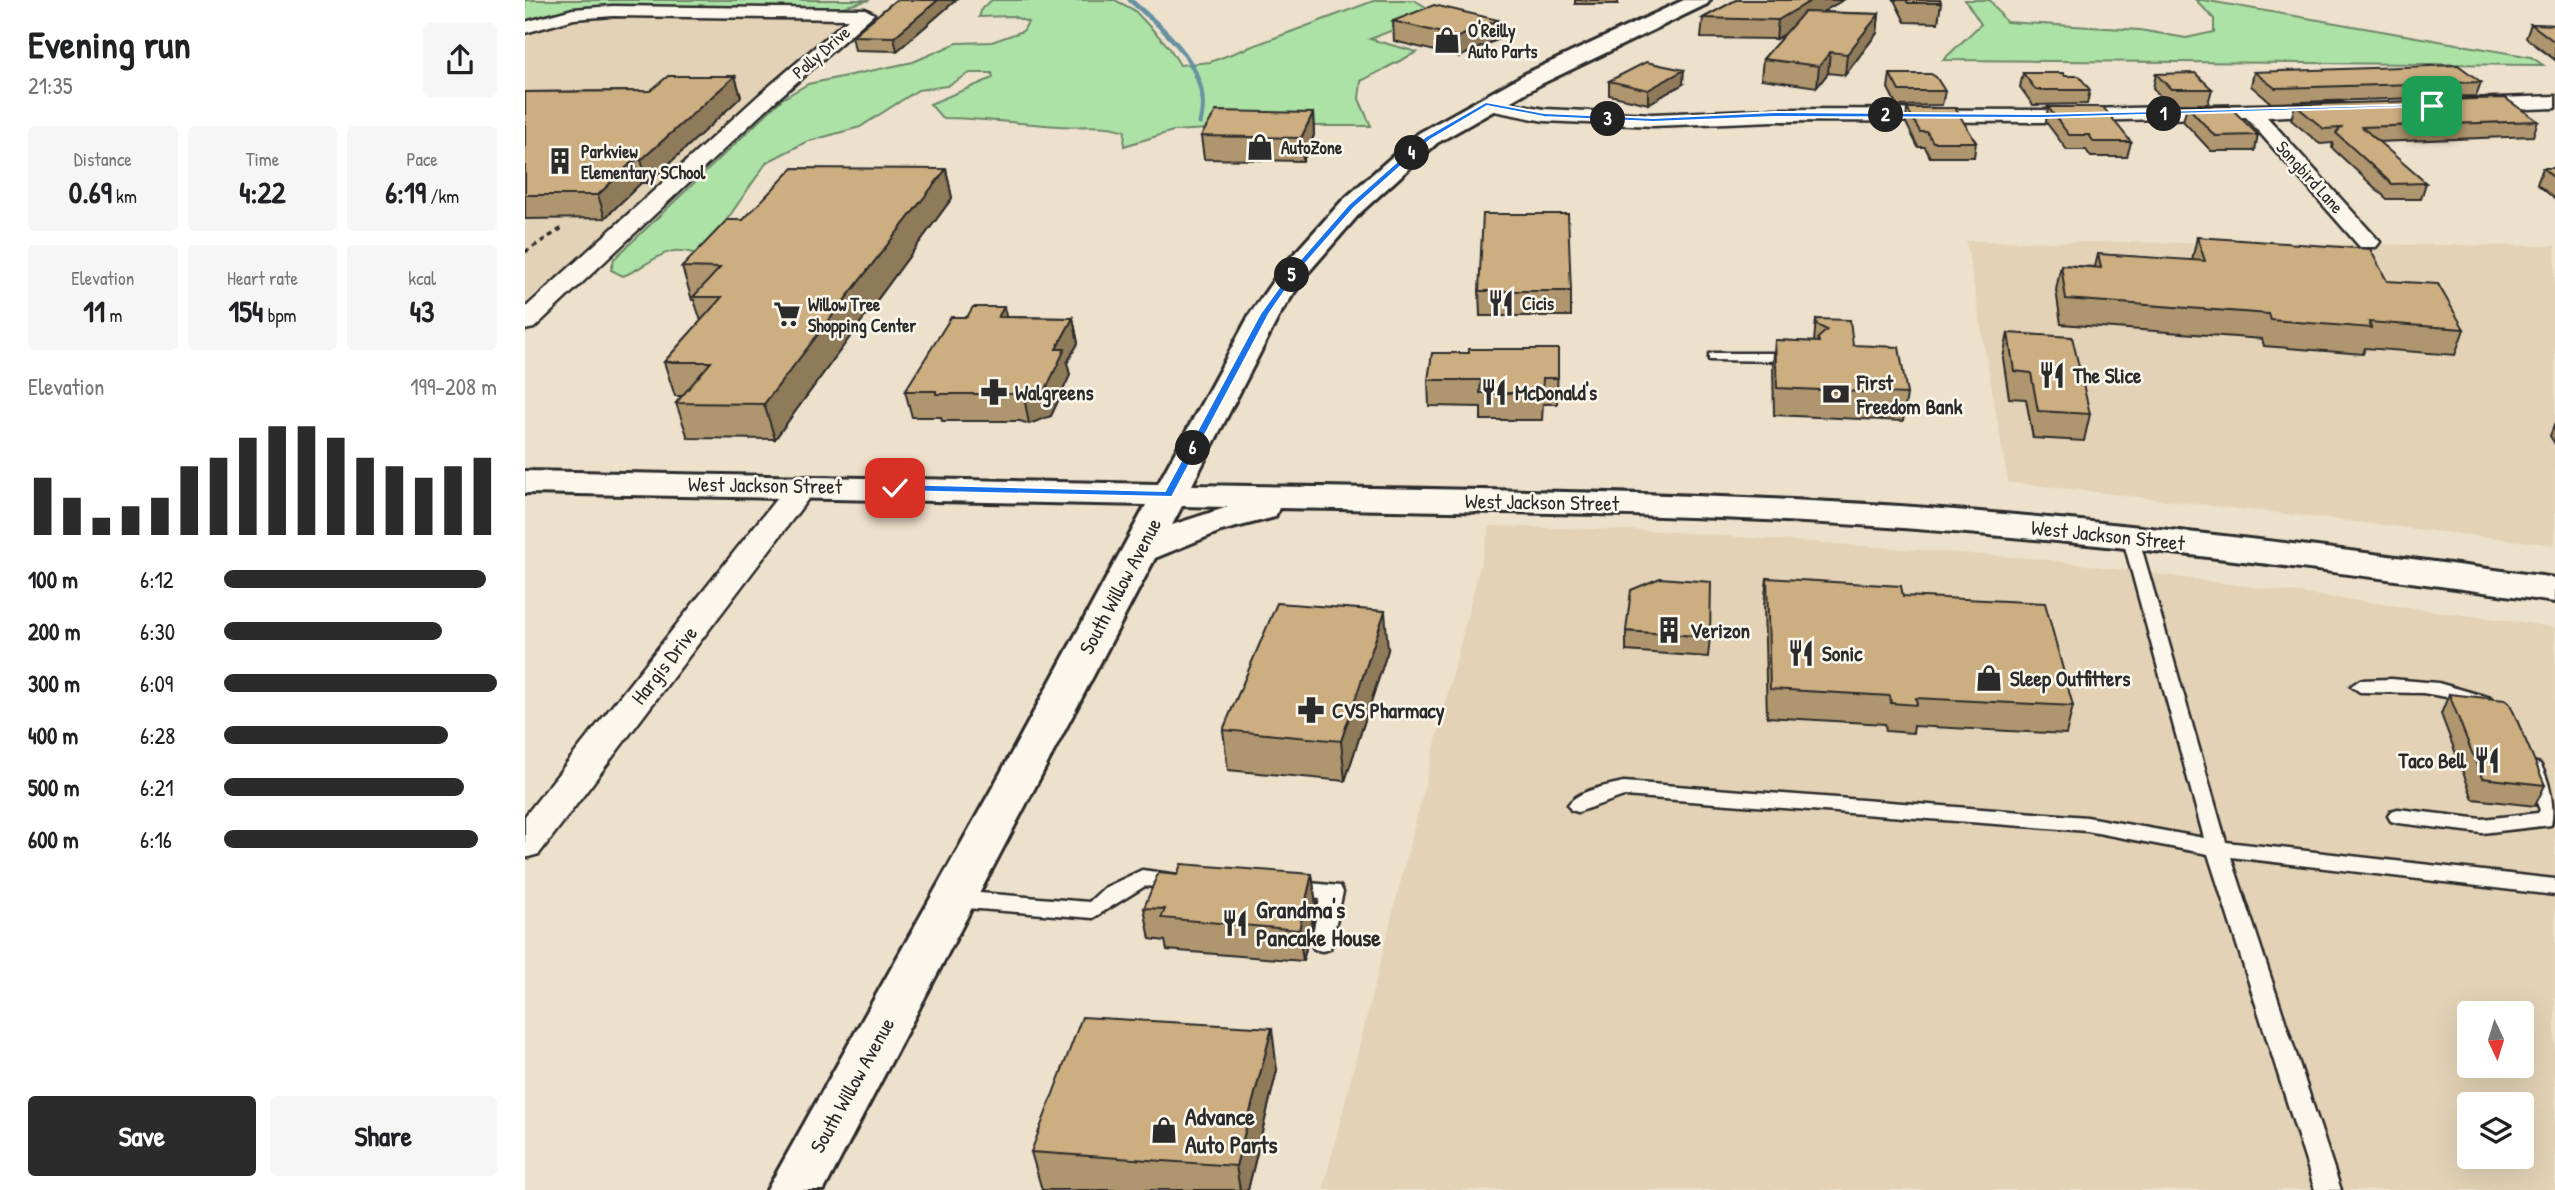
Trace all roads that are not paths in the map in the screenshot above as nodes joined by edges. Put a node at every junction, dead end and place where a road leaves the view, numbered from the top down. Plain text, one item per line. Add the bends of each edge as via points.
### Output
1 (1700, 0) edge
2 (525, 28) edge
3 (2555, 102) edge
4 (2522, 103) junction
5 (1486, 104) junction
6 (2441, 106) edge
7 (2360, 109) edge
8 (2252, 112) junction
9 (2544, 121) dead end
10 (2368, 242) dead end
11 (525, 322) edge
12 (1815, 356) edge
13 (1714, 357) dead end
14 (525, 482) edge
15 (803, 485) junction
16 (1168, 494) junction
17 (1350, 498) junction
18 (2130, 536) junction
19 (1139, 551) junction
20 (2555, 590) edge
21 (2360, 686) dead end
22 (2503, 710) edge
23 (2525, 748) edge
24 (1578, 805) dead end
25 (2398, 816) dead end
26 (525, 844) edge
27 (2217, 848) junction
28 (1196, 882) edge
29 (1264, 887) edge
30 (2555, 887) edge
31 (954, 899) junction
32 (1322, 943) dead end
33 (795, 1190) edge
34 (2328, 1190) edge

1 - 5 main road, South Willow Avenue
2 - 11 street, Polly Drive via 573,14 613,11 865,13
3 - 4 street
4 - 6 street
4 - 9 street
5 - 8 street via 1544,115 1653,120 1774,114
5 - 16 main road, South Willow Avenue via 1428,138 1351,207 1296,270 1265,314
7 - 8 street
8 - 10 street, Songbird Lane
12 - 13 lane
14 - 15 main road, West Jackson Street
15 - 16 main road, West Jackson Street
15 - 26 street, Hargis Drive
16 - 17 main road, West Jackson Street
16 - 19 main road, South Willow Avenue
17 - 18 main road, West Jackson Street via 1669,505 1900,517
17 - 19 main road via 1251,511
18 - 20 main road, West Jackson Street
18 - 27 lane
19 - 31 main road, South Willow Avenue
21 - 22 lane via 2400,684 2442,690
23 - 25 lane via 2550,810 2544,820 2482,827
24 - 27 lane via 1623,789 2087,824
27 - 30 lane
27 - 34 lane
28 - 31 lane via 1142,878 1093,909
29 - 32 lane via 1332,892
31 - 33 main road, South Willow Avenue

